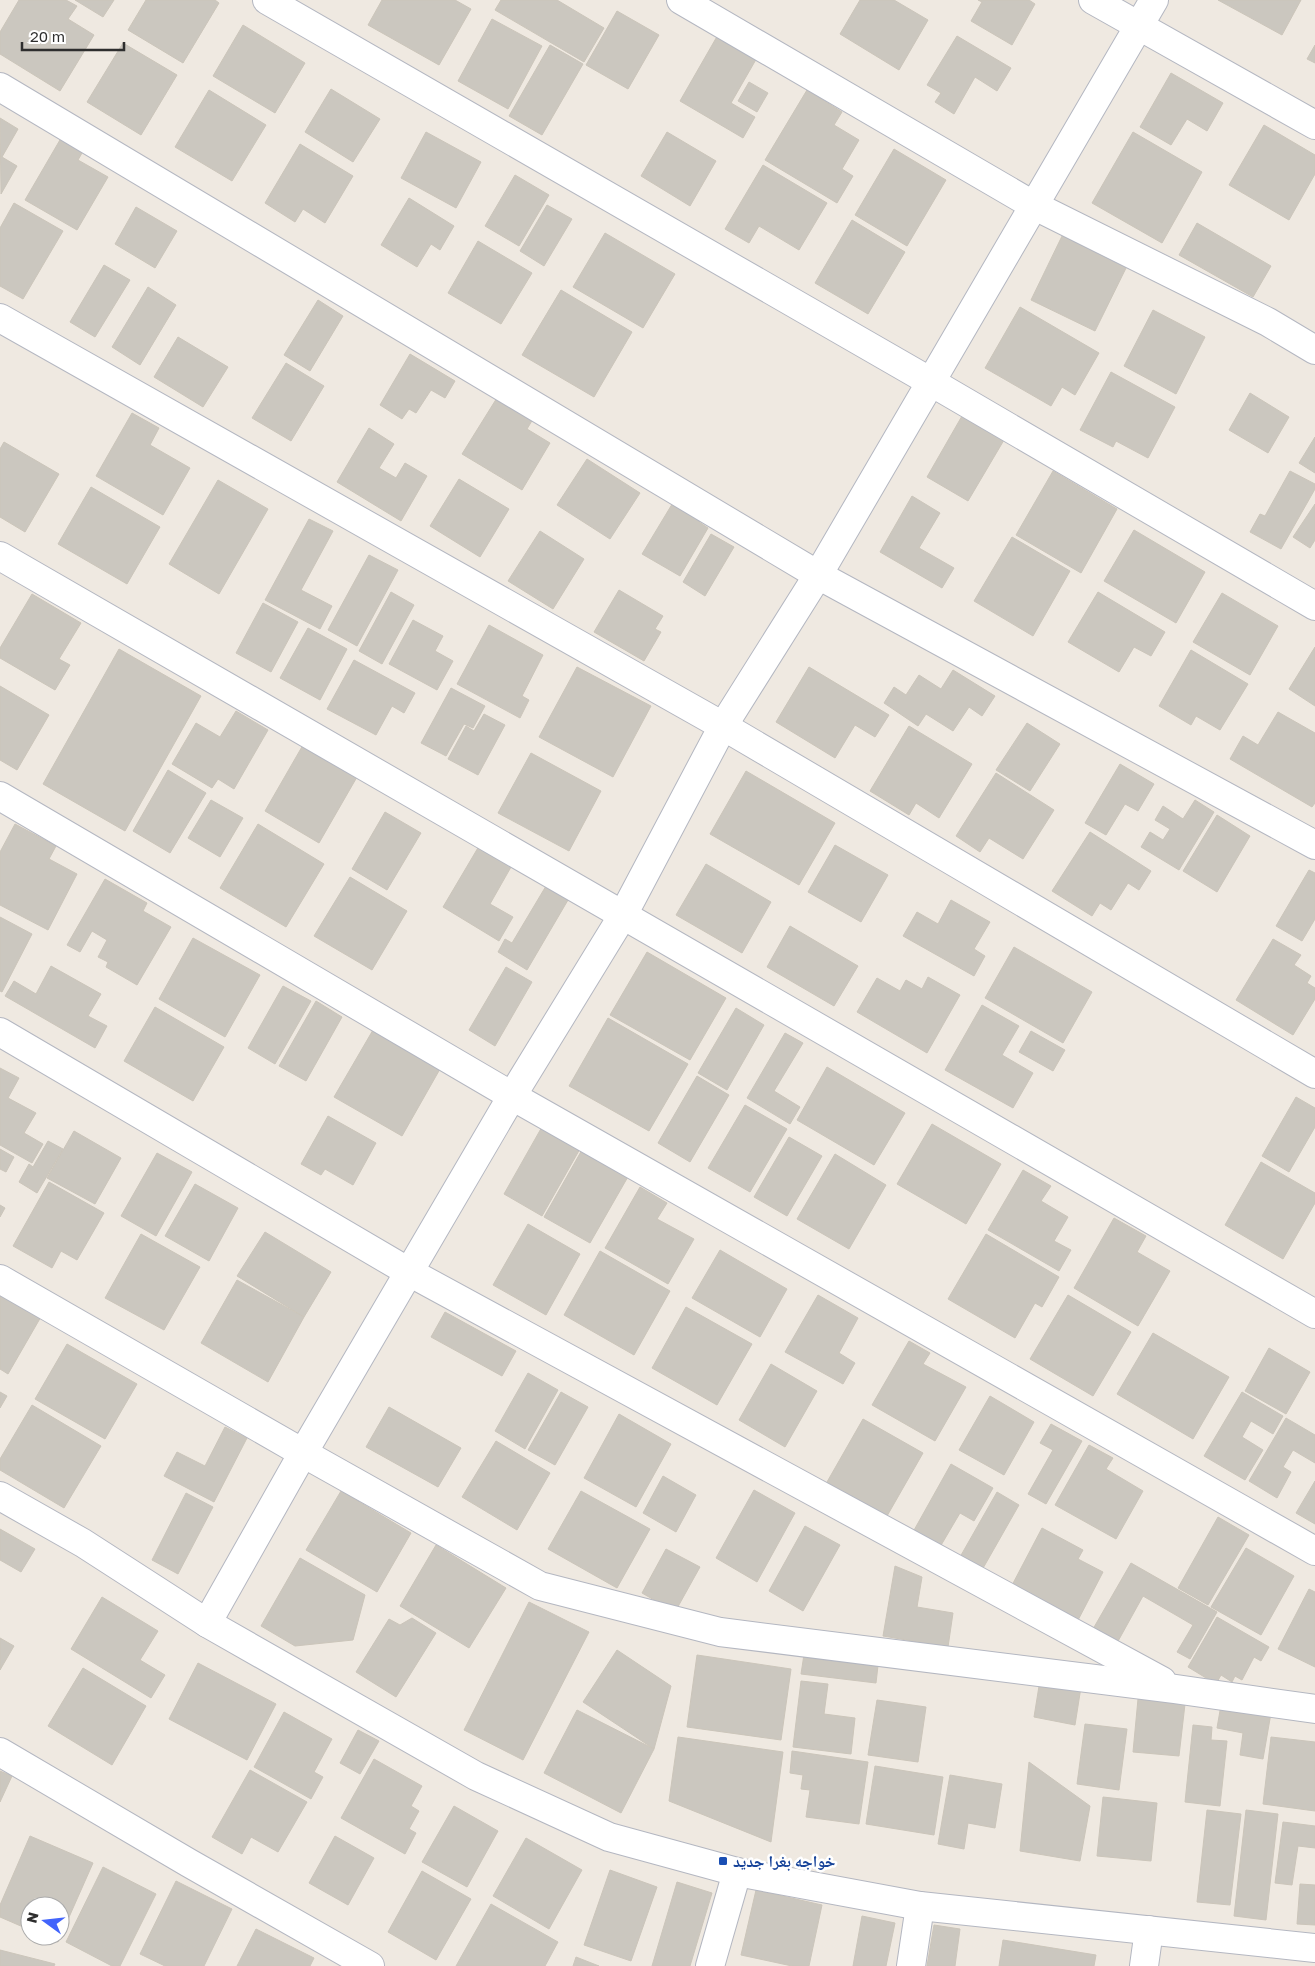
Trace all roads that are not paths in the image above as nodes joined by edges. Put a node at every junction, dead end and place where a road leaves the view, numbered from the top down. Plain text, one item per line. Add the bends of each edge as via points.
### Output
1 (267, 0) edge
2 (681, 0) edge
3 (1093, 0) edge
4 (1154, 0) edge
5 (1139, 27) junction
6 (0, 87) edge
7 (1315, 126) edge
8 (1034, 205) junction
9 (0, 318) edge
10 (1315, 350) edge
11 (931, 382) junction
12 (0, 556) edge
13 (818, 575) junction
14 (1315, 606) edge
15 (723, 726) junction
16 (0, 796) edge
17 (1315, 845) edge
18 (623, 916) junction
19 (0, 1032) edge
20 (1315, 1074) edge
21 (512, 1096) junction
22 (409, 1272) junction
23 (0, 1279) edge
24 (1315, 1314) edge
25 (303, 1453) junction
26 (0, 1496) edge
27 (1315, 1551) edge
28 (207, 1623) junction
29 (1175, 1689) junction
30 (1315, 1709) edge
31 (0, 1752) edge
32 (737, 1872) junction
33 (920, 1906) junction
34 (1149, 1930) junction
35 (1315, 1948) edge
36 (370, 1966) edge
37 (710, 1966) edge
38 (912, 1966) edge
39 (1144, 1966) edge

1 - 11 street
2 - 8 street
3 - 5 street
4 - 5 street
5 - 7 street
5 - 8 street
6 - 13 street
8 - 10 street via 1268,322
8 - 11 street
9 - 15 street
11 - 13 street
11 - 14 street
12 - 18 street
13 - 15 street
13 - 17 street
15 - 18 street
15 - 20 street
16 - 21 street
18 - 21 street
18 - 24 street
19 - 22 street
21 - 22 street
21 - 27 street
22 - 25 street
22 - 29 street
23 - 25 street
25 - 28 street
25 - 29 street via 540,1586 720,1632
26 - 28 street via 83,1543
28 - 32 street via 476,1776 609,1837
29 - 30 street
31 - 36 street
32 - 33 street
32 - 37 street
33 - 34 street
33 - 38 street
34 - 35 street
34 - 39 street

